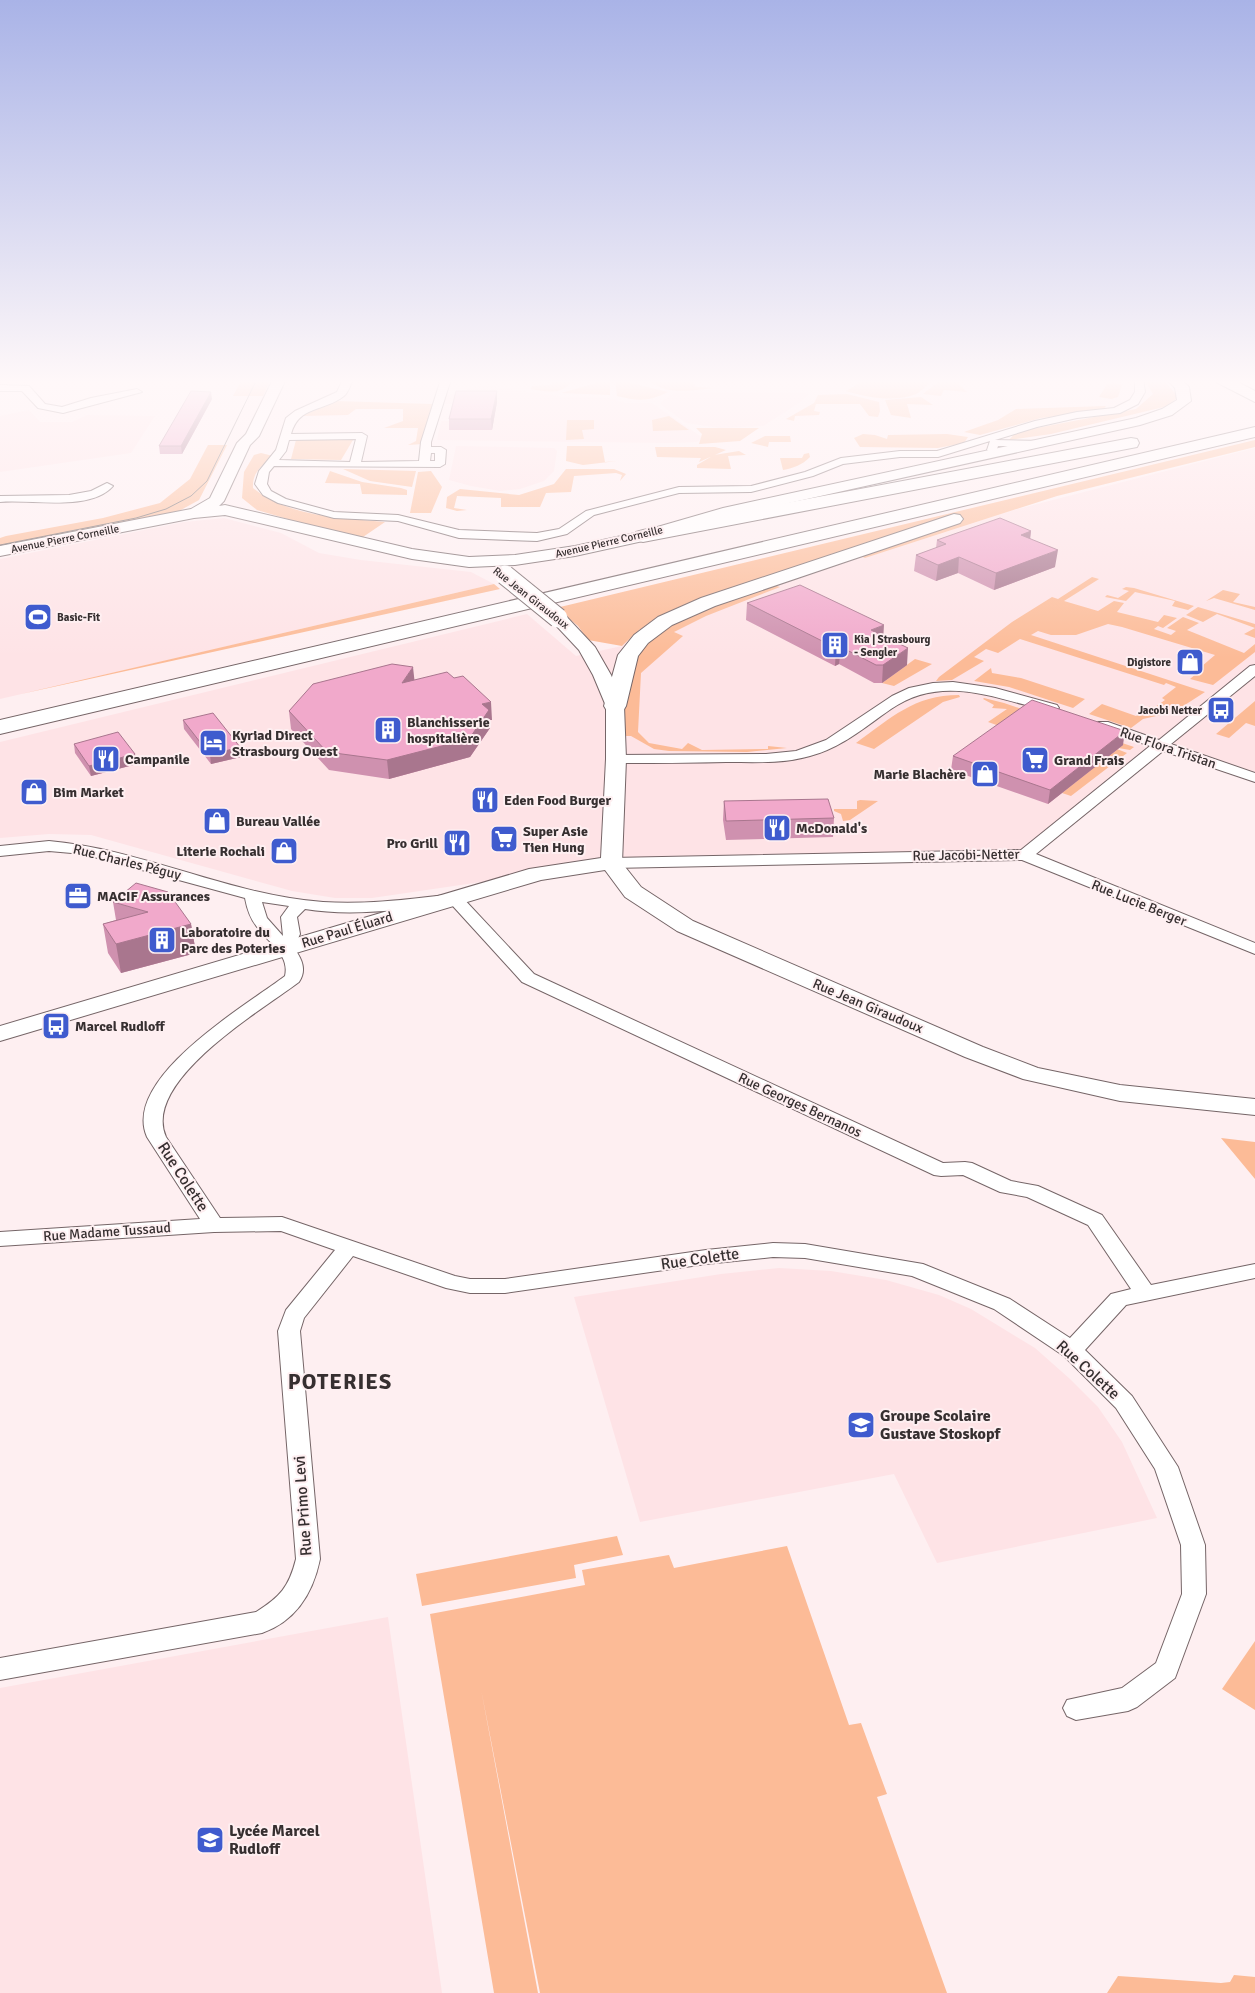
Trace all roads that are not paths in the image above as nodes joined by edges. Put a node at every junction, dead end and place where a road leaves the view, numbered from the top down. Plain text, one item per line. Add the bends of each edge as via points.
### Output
1 (230, 472) edge
2 (241, 472) edge
3 (264, 472) edge
4 (810, 472) edge
5 (883, 472) edge
6 (981, 472) edge
7 (1031, 472) edge
8 (1088, 472) edge
9 (1110, 472) edge
10 (107, 486) dead end
11 (0, 499) edge
12 (194, 513) junction
13 (278, 520) junction
14 (643, 536) junction
15 (0, 551) edge
16 (469, 562) junction
17 (1255, 669) edge
18 (615, 706) junction
19 (0, 712) edge
20 (1065, 712) edge
21 (1092, 722) edge
22 (0, 727) edge
23 (1161, 746) junction
24 (616, 759) junction
25 (1255, 778) edge
26 (0, 851) edge
27 (1025, 855) junction
28 (611, 863) junction
29 (252, 895) junction
30 (455, 898) junction
31 (300, 904) junction
32 (285, 949) junction
33 (1255, 949) edge
34 (0, 1034) edge
35 (1255, 1107) edge
36 (214, 1225) junction
37 (0, 1239) edge
38 (350, 1246) junction
39 (1255, 1271) edge
40 (1145, 1293) junction
41 (1072, 1350) junction
42 (0, 1670) edge
43 (1076, 1708) dead end

1 - 12 street via 216,501
2 - 13 street via 236,484 238,496 252,509
3 - 4 street via 261,484 267,493 308,509 398,518 459,534 496,537 563,532 590,513 679,490 751,489
5 - 14 street, Avenue Pierre Corneille
6 - 14 highway
7 - 19 highway
8 - 22 highway
9 - 18 highway via 1039,491 689,610 652,630 634,646 624,665
10 - 11 street via 95,494 81,497
12 - 13 street, Avenue Pierre Corneille via 225,510
12 - 15 street, Avenue Pierre Corneille
13 - 16 street, Avenue Pierre Corneille via 399,551
14 - 16 street, Avenue Pierre Corneille via 537,558
16 - 18 street, Rue Jean Giraudoux, bridge via 494,567 558,618 586,646
17 - 23 street, Rue Jacobi-Netter
18 - 24 street, Rue Jean Giraudoux
20 - 24 street via 1019,697 950,687 906,693 834,743 806,753 778,758
21 - 23 street, Rue Flora Tristan
23 - 25 street, Rue Flora Tristan
23 - 27 street, Rue Jacobi-Netter
24 - 28 street, Rue Jean Giraudoux
26 - 29 street, Rue Charles Péguy via 49,846 84,849
27 - 28 street, Rue Jacobi-Netter
27 - 33 street, Rue Lucie Berger
28 - 30 street, Rue Paul Éluard via 543,873
28 - 35 street, Rue Jean Giraudoux via 633,892 684,926 1008,1065 1053,1079 1120,1092
29 - 31 street, Rue Charles Péguy
29 - 32 street via 259,918
30 - 31 street, Rue Charles Péguy via 345,908
30 - 32 street, Rue Paul Éluard
30 - 40 street, Rue Georges Bernanos via 528,978 940,1170 965,1168 1007,1187 1031,1191 1095,1220
31 - 32 street via 289,917 292,940
32 - 34 street, Rue Paul Éluard
32 - 36 street, Rue Colette via 294,962 296,971 293,978 232,1021 176,1072 157,1096 153,1110 158,1140
36 - 37 street, Rue Madame Tussaud
36 - 38 street, Rue Colette via 282,1224
38 - 41 street, Rue Colette via 453,1283 487,1287 706,1257 805,1250 916,1269 1002,1304
38 - 42 street, Rue Primo Levi via 294,1315 289,1331 308,1559 303,1584 294,1598 262,1622
39 - 40 street
40 - 41 street via 1119,1299
41 - 43 street, Rue Colette via 1124,1402 1166,1467 1193,1546 1194,1594 1166,1670 1128,1699

